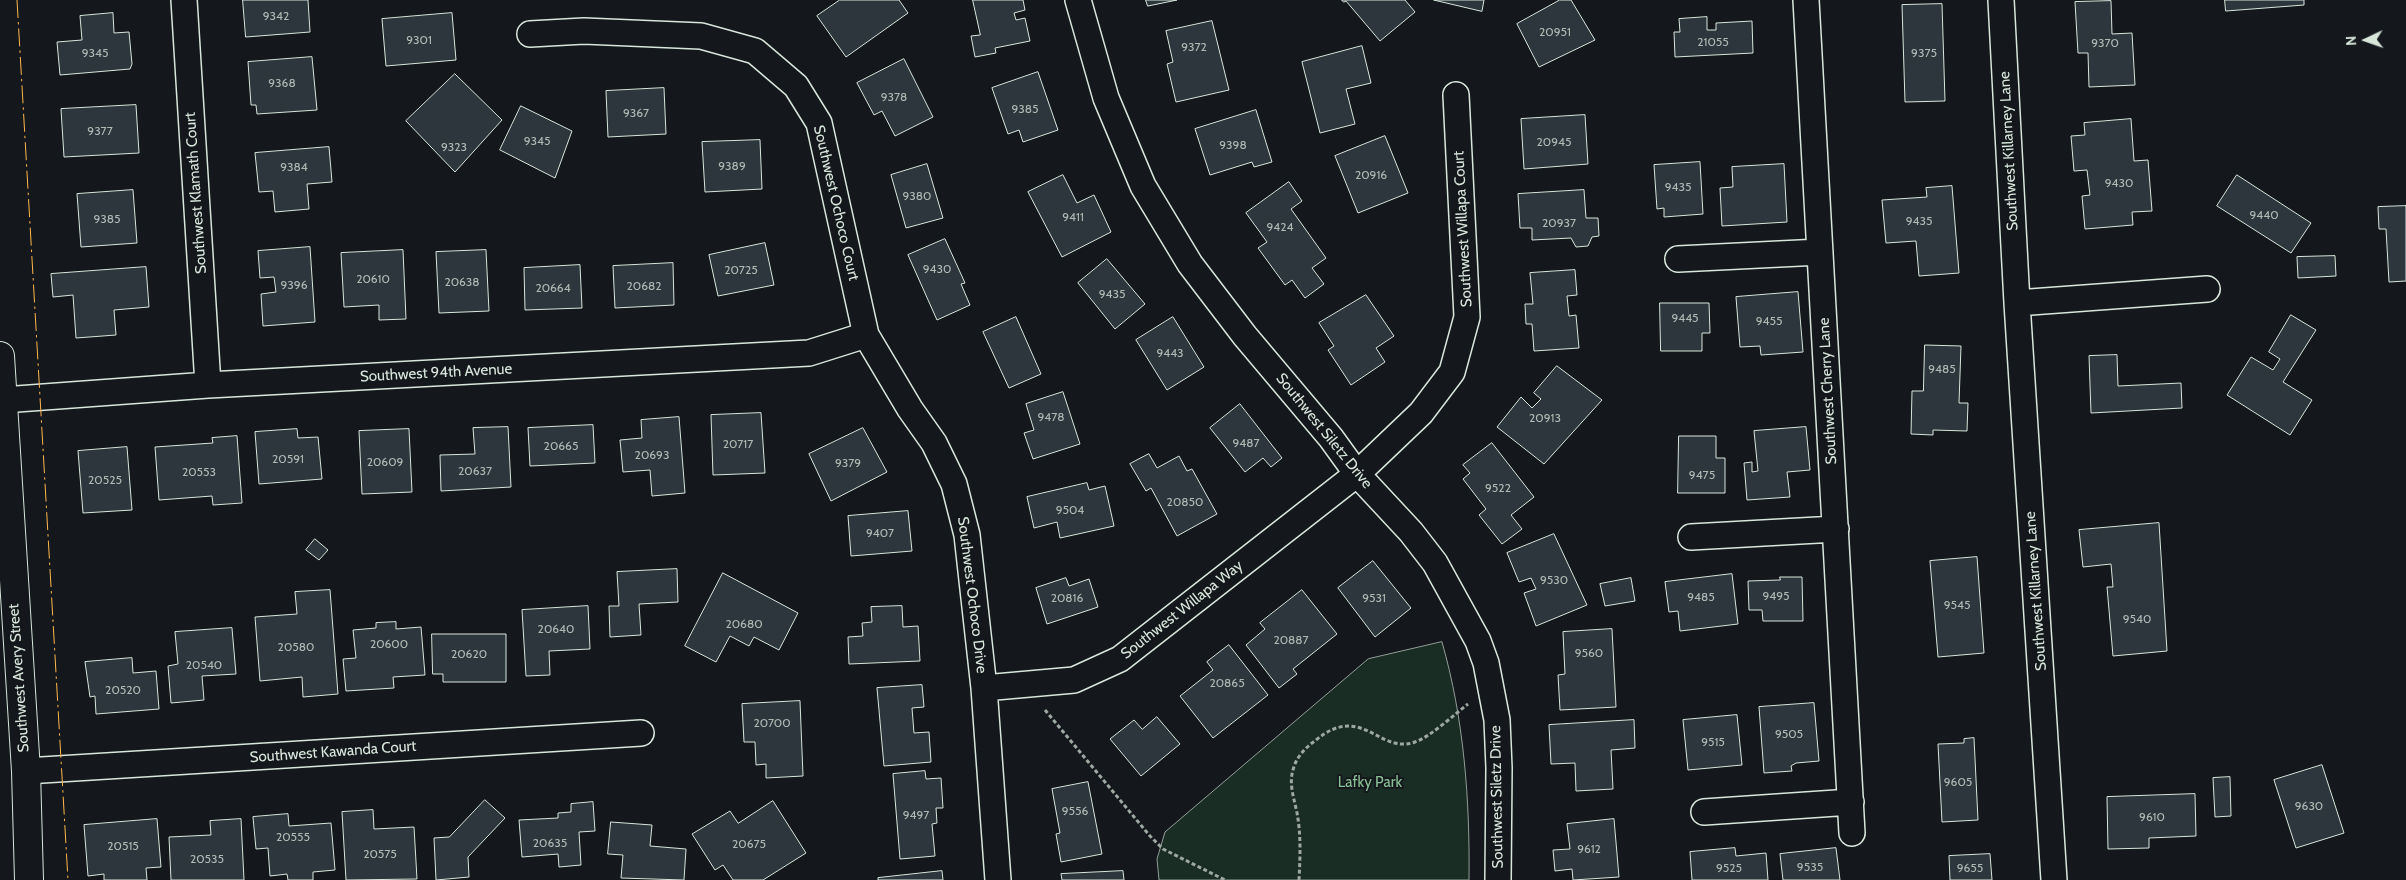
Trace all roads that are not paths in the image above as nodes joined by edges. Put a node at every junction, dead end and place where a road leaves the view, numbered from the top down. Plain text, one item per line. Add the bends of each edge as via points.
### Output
1 (184, 0) edge
2 (1078, 0) edge
3 (1806, 0) edge
4 (2001, 0) edge
5 (530, 34) dead end
6 (1456, 95) dead end
7 (1820, 252) junction
8 (1678, 260) dead end
9 (2207, 289) dead end
10 (2017, 303) junction
11 (866, 335) junction
12 (0, 356) edge
13 (208, 385) junction
14 (3, 400) junction
15 (1357, 474) junction
16 (1836, 529) junction
17 (1691, 537) dead end
18 (984, 688) junction
19 (641, 733) dead end
20 (26, 771) junction
21 (1851, 802) junction
22 (1704, 812) dead end
23 (1852, 833) dead end
24 (29, 880) edge
25 (998, 880) edge
26 (1498, 880) edge
27 (2054, 880) edge

1 - 13 street, Southwest Klamath Court
2 - 15 street, Southwest Siletz Drive via 1106,98 1143,186 1190,264
3 - 7 street, Southwest Cherry Lane
4 - 10 street, Southwest Killarney Lane
5 - 11 street, Southwest Ochoco Court via 584,30 701,36 755,51 796,86 819,123
6 - 15 street, Southwest Willapa Court via 1467,317 1452,372 1421,413
7 - 8 street
7 - 16 street, Southwest Cherry Lane
9 - 10 street
10 - 27 street, Southwest Killarney Lane
11 - 13 street, Southwest 94th Avenue via 809,353
11 - 18 street, Southwest Ochoco Drive via 934,443 954,484 967,534
12 - 14 main road, Southwest Avery Street
13 - 14 street, Southwest 94th Avenue
14 - 20 main road, Southwest Avery Street
15 - 18 street, Southwest Willapa Way via 1120,659 1074,680
15 - 26 street, Southwest Siletz Drive via 1435,563 1478,641 1486,662 1497,720
16 - 17 street
16 - 21 street, Southwest Cherry Lane
18 - 25 street, Southwest Ochoco Drive
19 - 20 street, Southwest Kawanda Court
20 - 24 main road, Southwest Avery Street
21 - 22 street
21 - 23 street, Southwest Cherry Lane

